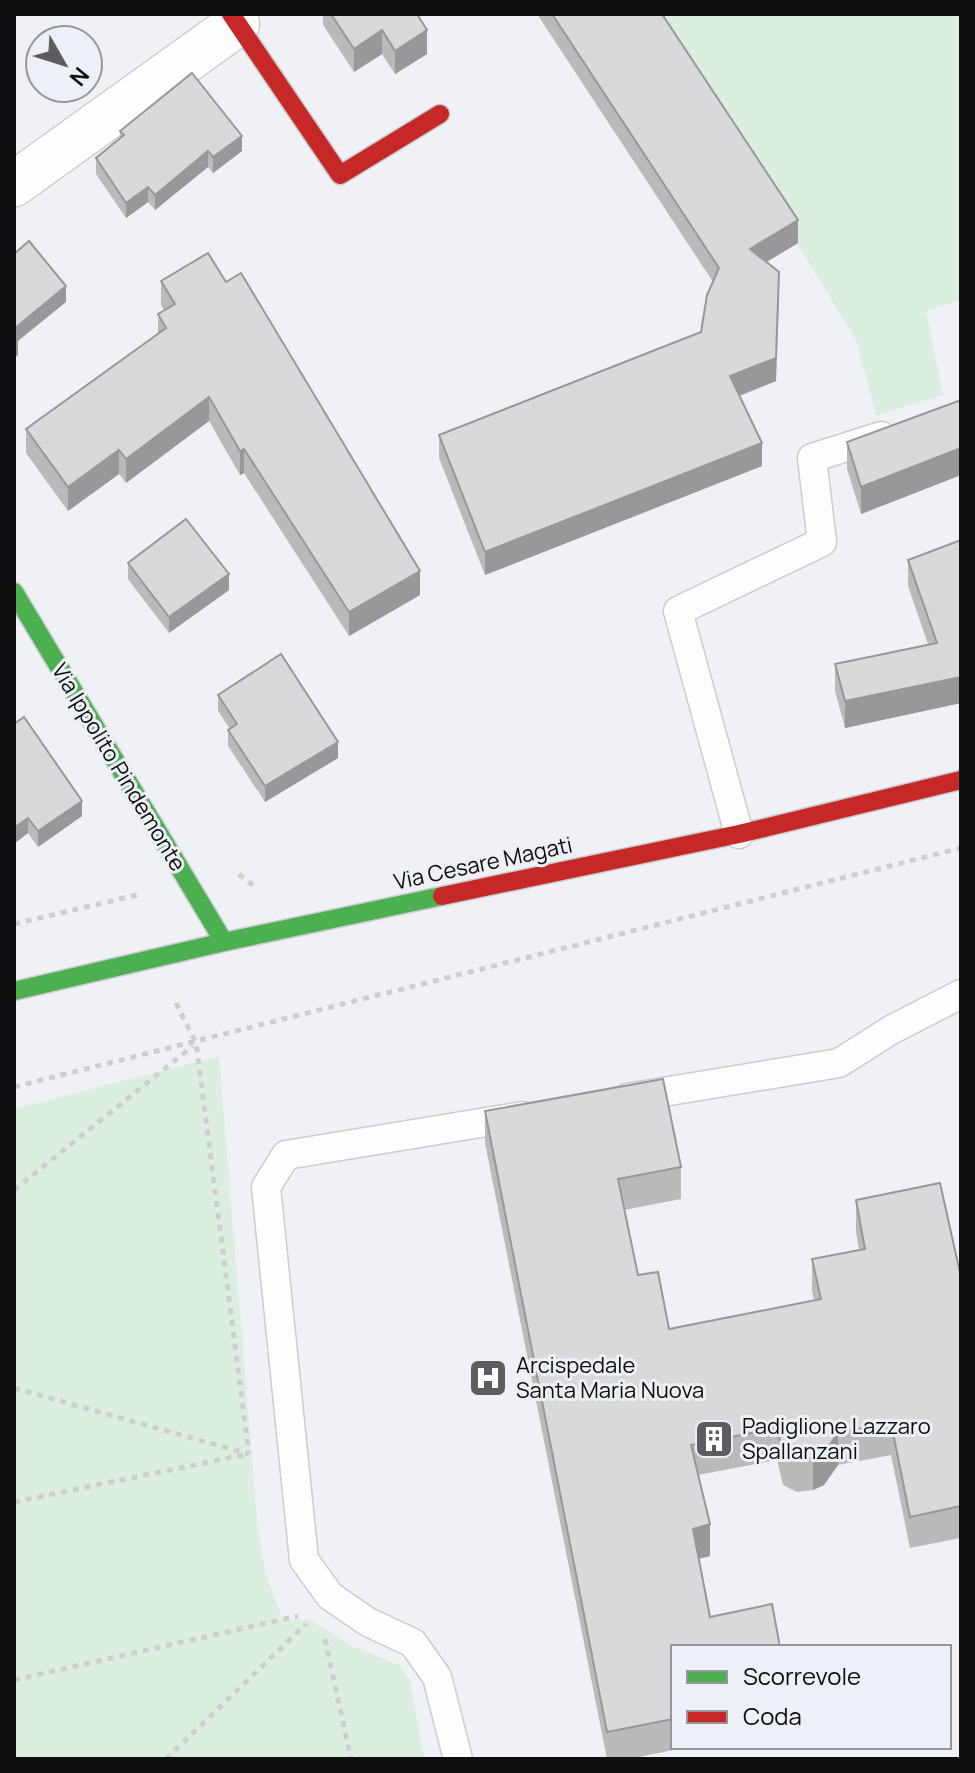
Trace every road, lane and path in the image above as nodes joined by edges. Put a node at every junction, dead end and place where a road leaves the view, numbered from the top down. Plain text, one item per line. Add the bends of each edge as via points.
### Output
1 (234, 19) edge
2 (440, 114) dead end
3 (14, 184) edge
4 (904, 428) edge
5 (14, 592) edge
6 (961, 780) edge
7 (739, 834) junction
8 (961, 848) edge
9 (189, 882) junction
10 (14, 924) edge
11 (224, 942) junction
12 (14, 991) edge
13 (961, 994) edge
14 (176, 1003) dead end
15 (196, 1043) junction
16 (14, 1087) edge
17 (607, 1102) edge
18 (546, 1112) edge
19 (14, 1190) edge
20 (14, 1388) edge
21 (249, 1454) junction
22 (14, 1502) edge
23 (302, 1615) dead end
24 (310, 1620) dead end
25 (324, 1636) dead end
26 (14, 1680) edge
27 (166, 1759) edge
28 (351, 1759) edge
29 (458, 1759) edge

1 - 2 street via 340,175
1 - 3 street
4 - 7 lane via 812,458 822,542 678,611
5 - 9 street, Via Ippolito Pindemonte
6 - 7 street, Via Cesare Magati
7 - 11 street, Via Cesare Magati
8 - 15 path
9 - 10 path
9 - 11 street, Via Ippolito Pindemonte
11 - 12 street, Via Cesare Magati
13 - 17 lane via 839,1063
14 - 15 path
15 - 16 path
15 - 19 path
15 - 21 path
18 - 29 lane via 286,1155 266,1187 304,1560 330,1596 413,1643 437,1677
20 - 21 path
21 - 22 path
23 - 26 path
24 - 27 path
25 - 28 path

